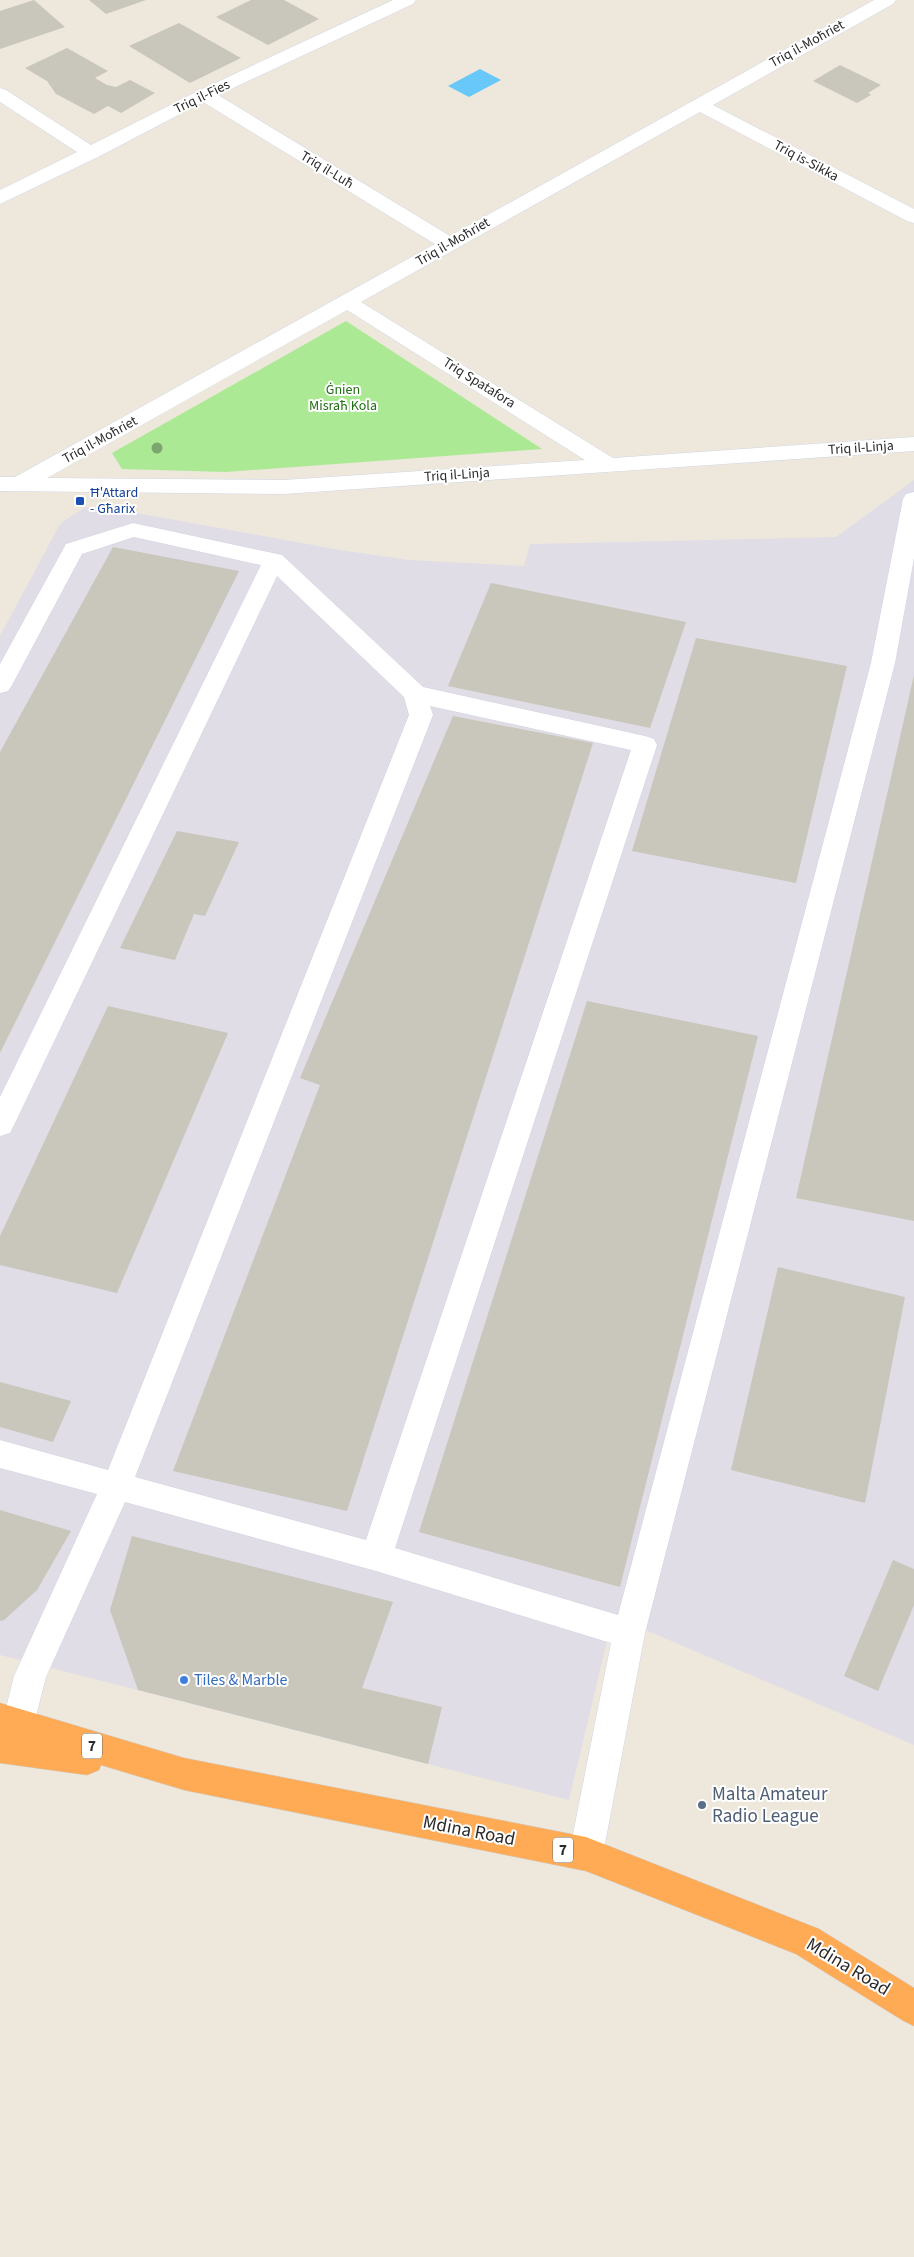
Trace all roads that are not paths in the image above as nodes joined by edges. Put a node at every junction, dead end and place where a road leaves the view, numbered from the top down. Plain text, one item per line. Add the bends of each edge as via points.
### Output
1 (407, 0) edge
2 (887, 0) edge
3 (0, 94) edge
4 (204, 95) junction
5 (698, 104) junction
6 (91, 153) junction
7 (0, 198) edge
8 (914, 217) edge
9 (450, 244) junction
10 (348, 302) junction
11 (914, 444) edge
12 (609, 465) junction
13 (10, 484) edge
14 (914, 498) edge
15 (274, 560) junction
16 (0, 685) edge
17 (415, 694) junction
18 (0, 1125) edge
19 (0, 1454) edge
20 (117, 1485) junction
21 (376, 1557) junction
22 (629, 1633) junction
23 (7, 1738) edge
24 (586, 1854) junction
25 (914, 2008) edge

1 - 4 street, Triq il-Fies
2 - 5 street, Triq il-Moħriet
3 - 6 street
4 - 6 street, Triq il-Fies
4 - 9 street, Triq il-Luħ
5 - 8 street, Triq is-Sikka
5 - 9 street, Triq il-Moħriet
6 - 7 street, Triq il-Fies
9 - 10 street, Triq il-Moħriet
10 - 12 street, Triq Spatafora
10 - 13 street, Triq il-Moħriet
11 - 12 street, Triq il-Linja
12 - 13 street, Triq il-Linja via 284,487
14 - 22 street via 883,663
15 - 16 street via 133,530 74,549
15 - 17 street
15 - 18 street
17 - 20 street via 421,715
17 - 21 street via 645,745
19 - 20 street
20 - 21 street
20 - 23 street via 30,1676
21 - 22 street
22 - 24 street
23 - 24 highway, Mdina Road / 7
24 - 25 highway, Mdina Road / 7 via 807,1941

